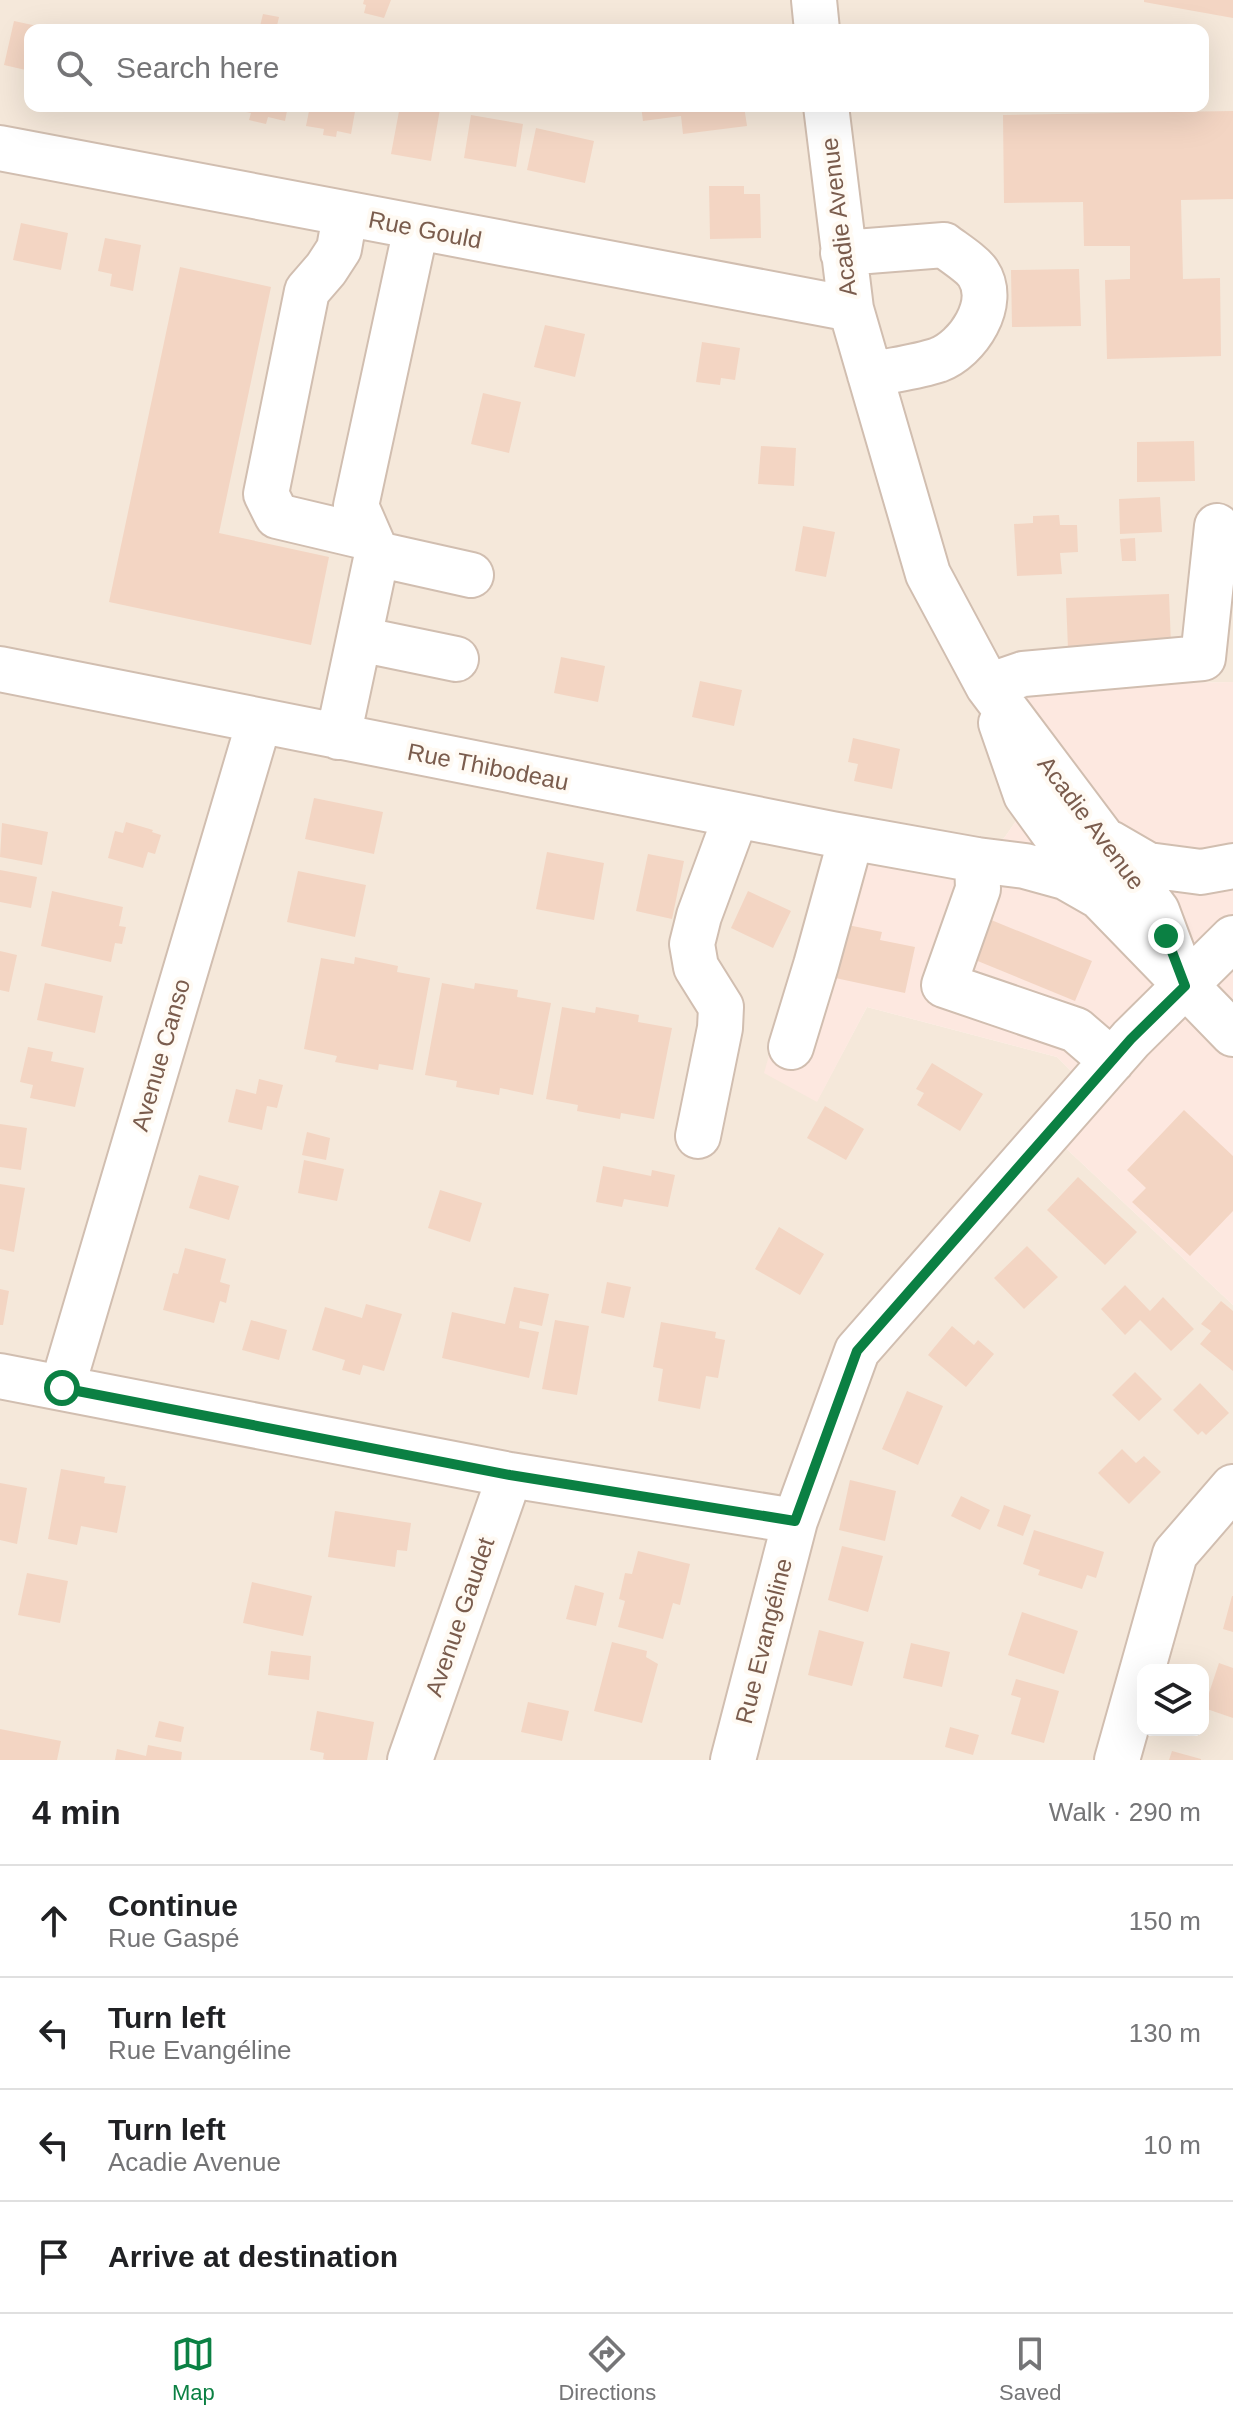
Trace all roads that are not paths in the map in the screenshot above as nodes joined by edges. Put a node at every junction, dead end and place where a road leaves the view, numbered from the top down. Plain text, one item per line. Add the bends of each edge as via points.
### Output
1 (814, 0) edge
2 (816, 24) edge
3 (827, 112) edge
4 (0, 148) edge
5 (345, 215) junction
6 (416, 228) junction
7 (843, 253) junction
8 (851, 309) junction
9 (870, 375) junction
10 (1217, 526) dead end
11 (373, 546) junction
12 (471, 575) dead end
13 (359, 639) junction
14 (456, 659) dead end
15 (0, 669) edge
16 (988, 686) junction
17 (259, 722) junction
18 (338, 737) junction
19 (1026, 795) junction
20 (736, 816) junction
21 (851, 838) junction
22 (1106, 841) junction
23 (977, 860) junction
24 (1233, 866) edge
25 (1100, 897) junction
26 (1233, 938) edge
27 (1185, 986) junction
28 (1233, 1034) edge
29 (791, 1047) dead end
30 (1112, 1061) junction
31 (698, 1136) dead end
32 (0, 1376) edge
33 (62, 1388) junction
34 (510, 1475) junction
35 (1233, 1487) edge
36 (795, 1521) junction
37 (410, 1760) edge
38 (733, 1760) edge
39 (1117, 1760) edge

1 - 2 street
3 - 7 street, Acadie Avenue
4 - 5 street, Rue Gould
5 - 6 street, Rue Gould
5 - 11 street via 339,249 307,291 266,494 277,516
6 - 8 street, Rue Gould
6 - 11 street via 356,506
7 - 8 street, Acadie Avenue
7 - 9 street via 944,245 978,272 985,295 980,318 965,341 941,359
8 - 9 street, Acadie Avenue
9 - 16 street, Acadie Avenue via 928,574
10 - 16 street via 1203,658 1023,674
11 - 12 street
11 - 13 street
13 - 14 street
13 - 18 street
15 - 17 street, Rue Thibodeau
16 - 19 street, Acadie Avenue
16 - 22 street, Acadie Avenue
17 - 18 street, Rue Thibodeau
17 - 33 street, Avenue Canso
18 - 20 street, Rue Thibodeau
19 - 23 street via 1005,837
19 - 25 street, Acadie Avenue
20 - 21 street, Rue Thibodeau
20 - 31 street via 692,944 696,967 721,1007
21 - 23 street, Rue Thibodeau
21 - 29 street
22 - 24 street via 1148,865 1201,872
22 - 27 street, Acadie Avenue via 1157,911
23 - 25 street, Rue Thibodeau via 1065,877
23 - 30 street via 978,889 944,985 1076,1030
25 - 27 street, Acadie Avenue
26 - 27 street, Rue Evangéline
27 - 28 street
27 - 30 street, Rue Evangéline
30 - 36 street, Rue Evangéline via 857,1351
32 - 33 street
33 - 34 street
34 - 36 street
34 - 37 street, Avenue Gaudet
35 - 39 street via 1175,1554
36 - 38 street, Rue Evangéline

